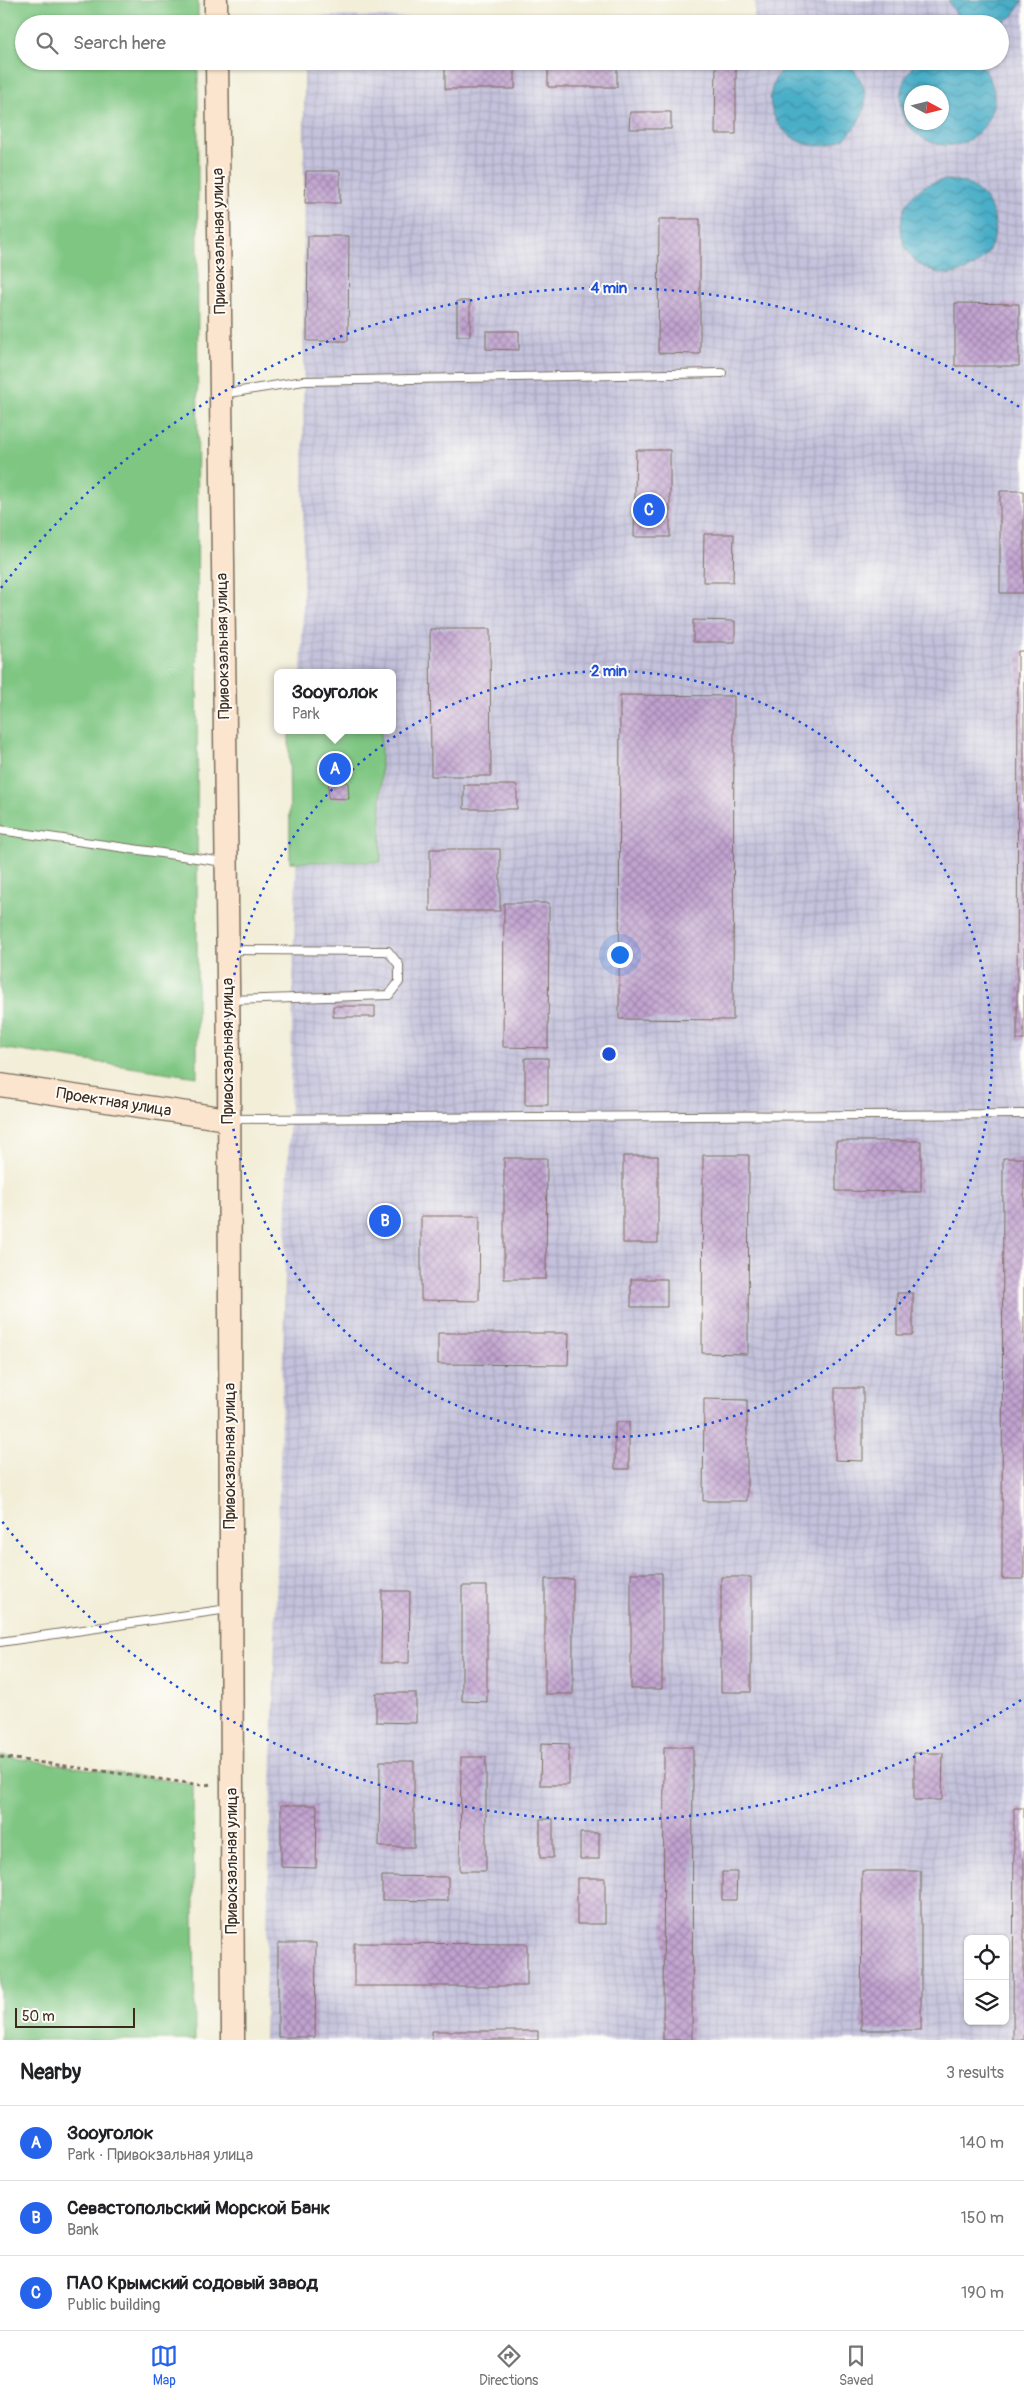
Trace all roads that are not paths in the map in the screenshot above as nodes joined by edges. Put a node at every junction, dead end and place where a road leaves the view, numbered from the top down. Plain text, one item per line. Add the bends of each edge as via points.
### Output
1 (216, 0) edge
2 (216, 15) edge
3 (217, 70) edge
4 (722, 374) dead end
5 (220, 394) junction
6 (0, 830) edge
7 (226, 862) junction
8 (227, 950) junction
9 (228, 1000) junction
10 (0, 1085) edge
11 (1024, 1114) edge
12 (228, 1119) junction
13 (231, 1609) junction
14 (0, 1642) edge
15 (232, 2040) edge

1 - 2 main road
3 - 5 main road, Привокзальная улица
4 - 5 lane via 304,382
5 - 7 main road, Привокзальная улица
6 - 7 lane
7 - 8 main road, Привокзальная улица
8 - 9 main road, Привокзальная улица
8 - 9 lane via 388,952 399,965 399,982 389,995
9 - 12 main road, Привокзальная улица
10 - 12 main road, Проектная улица
11 - 12 lane
12 - 13 main road, Привокзальная улица
13 - 14 lane
13 - 15 main road, Привокзальная улица

